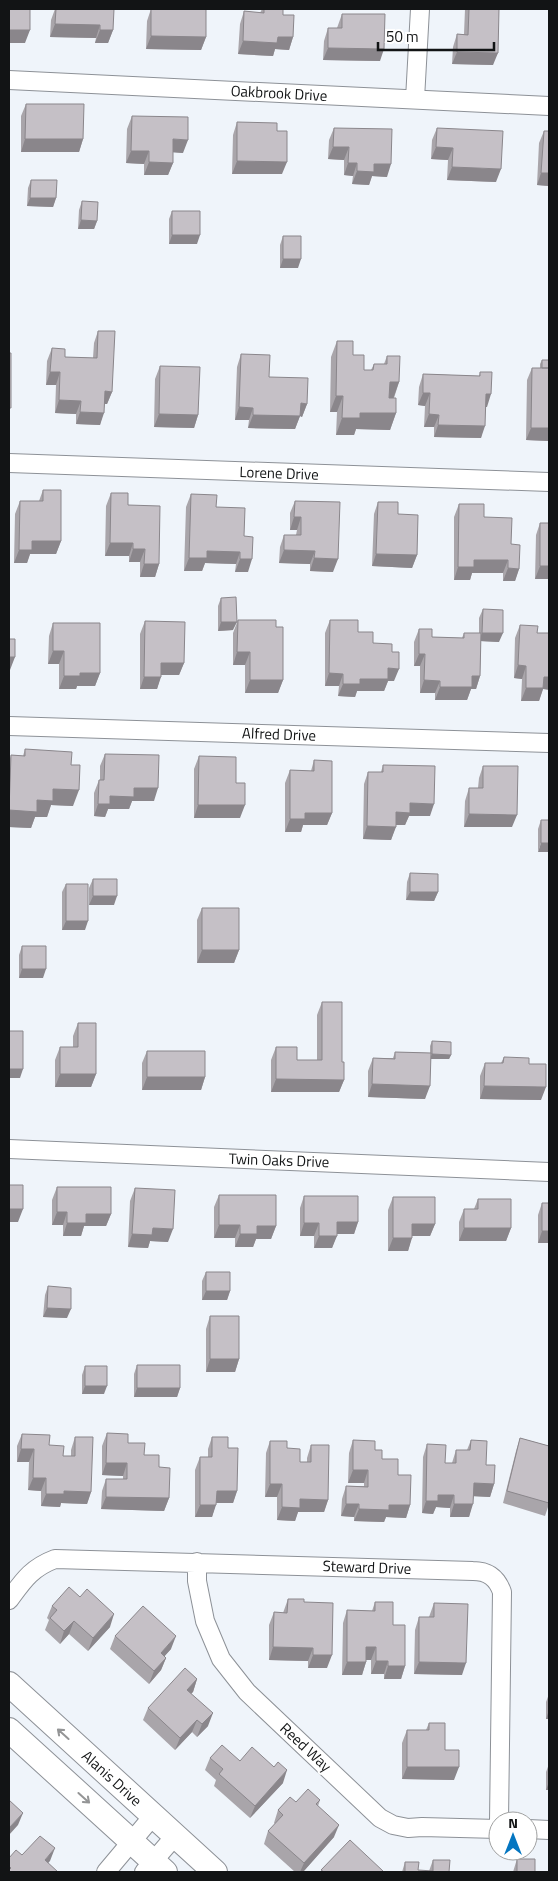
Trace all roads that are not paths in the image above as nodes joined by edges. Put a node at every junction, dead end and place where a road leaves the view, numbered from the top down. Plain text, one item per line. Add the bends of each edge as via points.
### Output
1 (420, 9) edge
2 (9, 80) edge
3 (415, 99) junction
4 (549, 106) edge
5 (9, 463) edge
6 (549, 482) edge
7 (9, 726) edge
8 (549, 743) edge
9 (9, 1149) edge
10 (549, 1172) edge
11 (197, 1562) junction
12 (9, 1600) edge
13 (9, 1684) edge
14 (9, 1730) edge
15 (499, 1811) edge
16 (153, 1816) junction
17 (488, 1828) edge
18 (175, 1836) junction
19 (131, 1842) junction
20 (154, 1869) edge
21 (106, 1872) edge
22 (215, 1872) edge

1 - 3 street
2 - 3 street, Oakbrook Drive
3 - 4 street, Oakbrook Drive
5 - 6 street, Lorene Drive
7 - 8 street, Alfred Drive
9 - 10 street, Twin Oaks Drive
11 - 12 street, Steward Drive via 54,1559 30,1573
11 - 15 street, Steward Drive via 473,1570 495,1578 502,1592
11 - 17 street, Reed Way via 204,1621 222,1659 247,1692 380,1818 408,1828
16 -> 13 main road, Alanis Drive
14 -> 19 main road
16 - 18 main road, Alanis Drive
16 - 19 street
18 - 20 street
18 - 22 main road, Alanis Drive
19 - 20 main road
19 - 21 street

